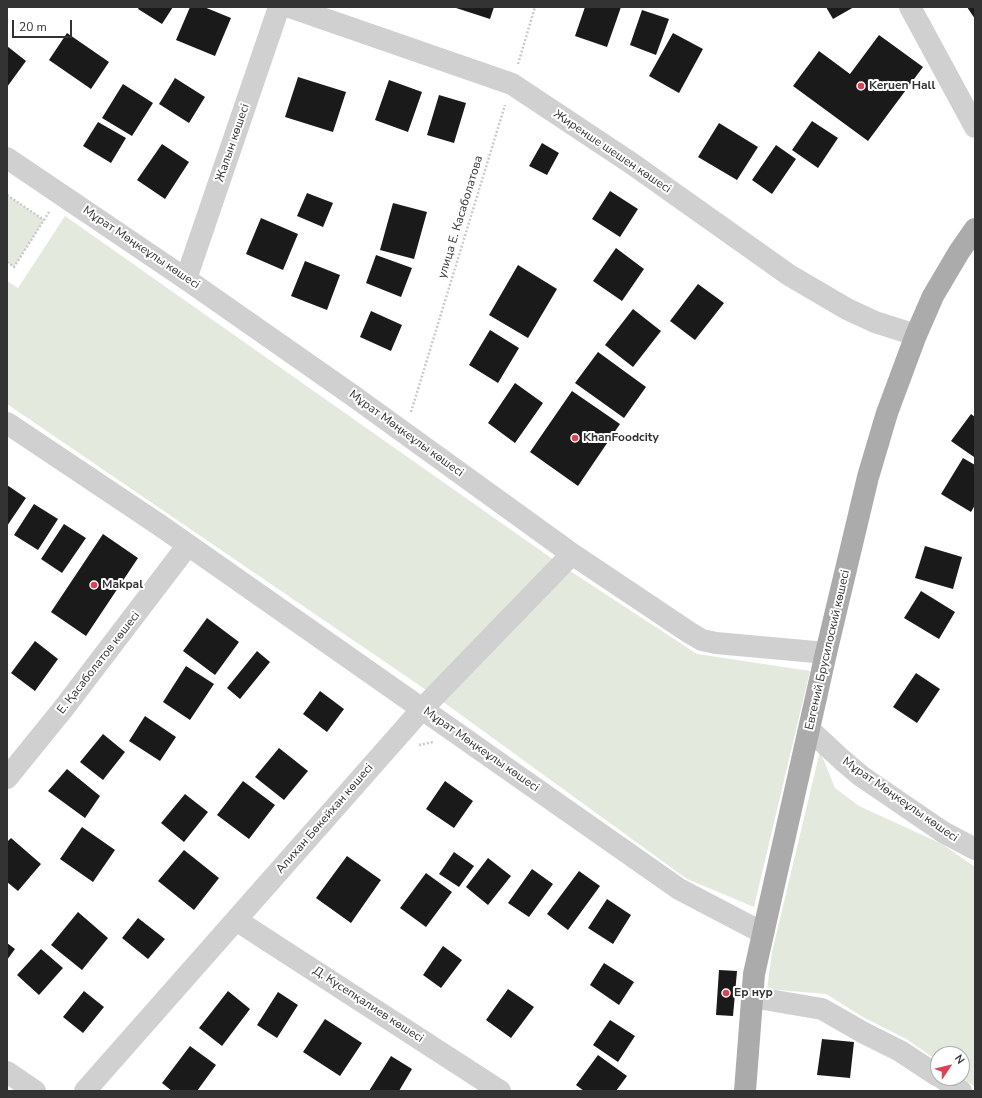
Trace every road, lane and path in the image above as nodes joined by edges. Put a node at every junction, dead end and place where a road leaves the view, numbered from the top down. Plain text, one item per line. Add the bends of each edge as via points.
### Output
1 (279, 7) edge
2 (290, 7) edge
3 (535, 7) edge
4 (910, 7) edge
5 (512, 84) junction
6 (975, 127) edge
7 (7, 158) edge
8 (61, 194) junction
9 (7, 195) edge
10 (44, 220) junction
11 (975, 229) edge
12 (7, 262) edge
13 (186, 279) junction
14 (916, 335) junction
15 (7, 423) edge
16 (405, 433) junction
17 (188, 545) junction
18 (572, 554) junction
19 (826, 653) junction
20 (422, 709) junction
21 (810, 730) junction
22 (437, 742) dead end
23 (416, 745) dead end
24 (11, 764) edge
25 (975, 849) edge
26 (236, 920) junction
27 (763, 933) junction
28 (752, 997) junction
29 (930, 1071) edge
30 (7, 1072) edge
31 (35, 1091) edge
32 (85, 1091) edge
33 (500, 1091) edge
34 (745, 1091) edge

1 - 13 street, Жалын көшесі
2 - 5 street, Жиренше шешен көшесі
3 - 5 path, улица Е. Касаболатова
4 - 6 street
5 - 14 street, Жиренше шешен көшесі via 631,163 789,275 847,309 875,322
5 - 16 path, улица Е. Касаболатова
7 - 8 street, Мұрат Мөңкеұлы көшесі
8 - 10 path
8 - 13 street, Мұрат Мөңкеұлы көшесі
9 - 10 path
10 - 12 path via 14,267
11 - 14 main road, Евгений Брусилоский көшесі via 933,296
13 - 16 street, Мұрат Мөңкеұлы көшесі
14 - 19 main road, Евгений Брусилоский көшесі via 887,413 868,477
15 - 17 street, Мұрат Мөңкеұлы көшесі
16 - 18 street, Мұрат Мөңкеұлы көшесі
17 - 20 street, Мұрат Мөңкеұлы көшесі
17 - 24 street, Е. Қасаболатов көшесі via 64,709
18 - 19 street, Мұрат Мөңкеұлы көшесі via 702,640
18 - 20 street, Алихан Бөкейхан көшесі
19 - 21 main road, Евгений Брусилоский көшесі
20 - 26 street, Алихан Бөкейхан көшесі
20 - 27 street, Мұрат Мөңкеұлы көшесі via 679,889
21 - 25 street, Мұрат Мөңкеұлы көшесі via 861,776 943,832
21 - 27 main road, Евгений Брусилоский көшесі
22 - 23 path
26 - 32 street, Алихан Бөкейхан көшесі
26 - 33 street, Д. Күсепқалиев көшесі
27 - 28 main road, Евгений Брусилоский көшесі
28 - 29 street via 822,1009 900,1051
28 - 34 main road, Евгений Брусилоский көшесі
30 - 31 street

